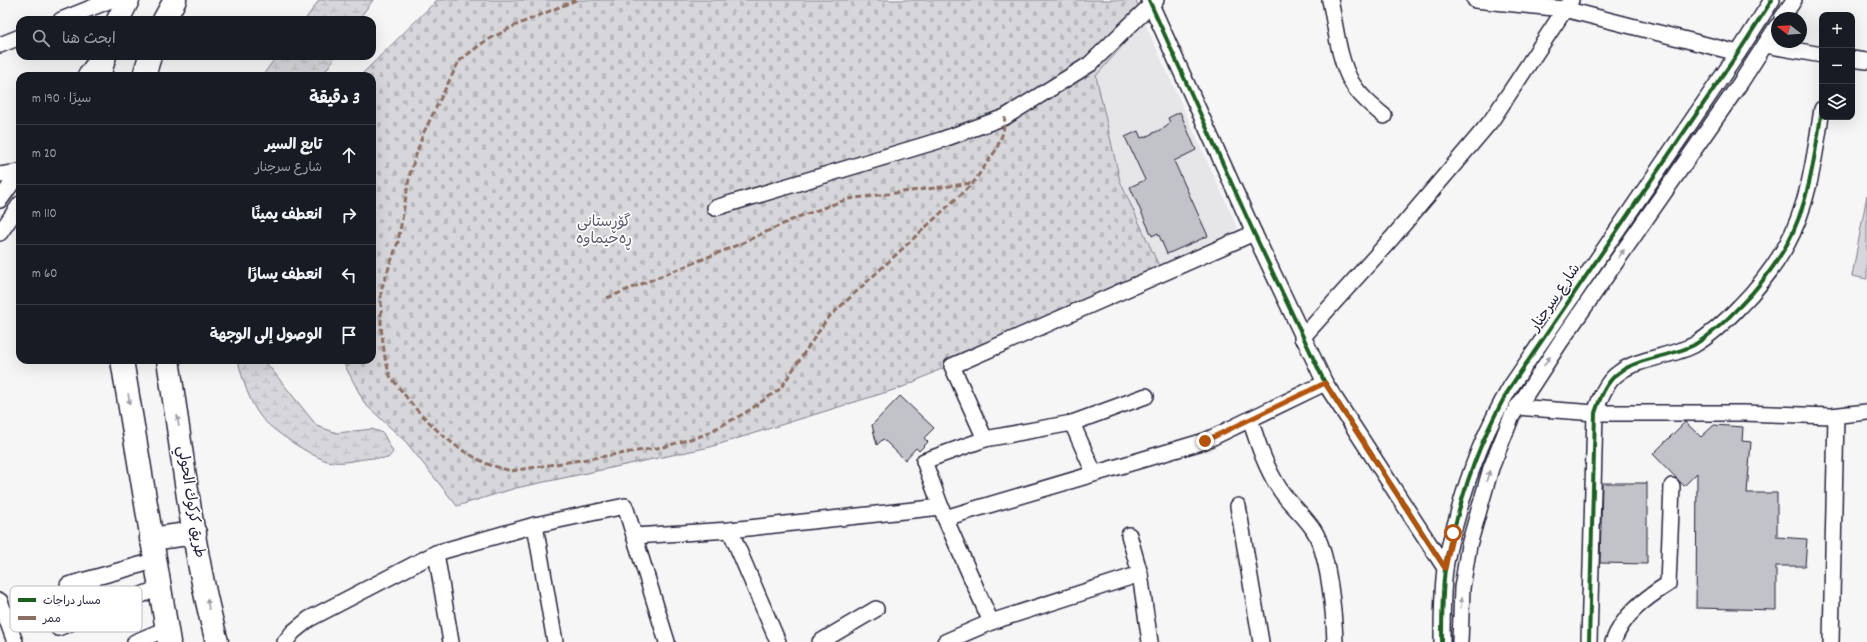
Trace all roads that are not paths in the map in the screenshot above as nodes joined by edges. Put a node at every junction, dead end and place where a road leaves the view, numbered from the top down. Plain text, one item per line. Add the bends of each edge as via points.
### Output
1 (111, 0) edge
2 (128, 0) edge
3 (175, 0) edge
4 (1330, 0) edge
5 (1475, 0) edge
6 (1772, 0) edge
7 (1794, 0) edge
8 (1152, 1) edge
9 (1568, 5) edge
10 (1786, 12) edge
11 (71, 16) edge
12 (120, 16) edge
13 (166, 16) edge
14 (1771, 36) edge
15 (16, 39) edge
16 (0, 45) edge
17 (1765, 45) junction
18 (1738, 53) junction
19 (1819, 54) edge
20 (1855, 59) edge
21 (96, 60) edge
22 (104, 60) edge
23 (149, 60) edge
24 (1867, 61) edge
25 (88, 72) edge
26 (100, 72) edge
27 (145, 72) edge
28 (1384, 116) dead end
29 (1820, 120) edge
30 (16, 173) edge
31 (0, 175) edge
32 (16, 178) edge
33 (0, 200) edge
34 (715, 208) dead end
35 (16, 210) edge
36 (0, 233) edge
37 (1254, 233) junction
38 (1575, 292) junction
39 (1588, 301) junction
40 (1302, 338) junction
41 (123, 364) edge
42 (169, 364) edge
43 (1325, 383) junction
44 (1146, 396) dead end
45 (1517, 408) junction
46 (1867, 412) edge
47 (1595, 413) junction
48 (1836, 416) junction
49 (1250, 419) junction
50 (1072, 423) junction
51 (985, 440) junction
52 (1094, 473) junction
53 (1672, 486) dead end
54 (1238, 506) dead end
55 (943, 513) junction
56 (536, 525) junction
57 (730, 530) junction
58 (194, 532) junction
59 (1129, 535) dead end
60 (634, 536) junction
61 (151, 539) junction
62 (436, 553) junction
63 (154, 561) junction
64 (1445, 568) junction
65 (1140, 574) junction
66 (68, 585) dead end
67 (159, 588) junction
68 (142, 595) edge
69 (0, 601) edge
70 (876, 609) dead end
71 (991, 622) junction
72 (10, 628) edge
73 (11, 632) edge
74 (167, 635) edge
75 (952, 641) edge
76 (15, 642) edge
77 (135, 642) edge
78 (218, 642) edge
79 (285, 642) edge
80 (451, 642) edge
81 (555, 642) edge
82 (667, 642) edge
83 (778, 642) edge
84 (820, 642) edge
85 (1150, 642) edge
86 (1261, 642) edge
87 (1335, 642) edge
88 (1442, 642) edge
89 (1460, 642) edge
90 (1589, 642) edge
91 (1613, 642) edge
92 (1831, 642) edge

1 - 11 street
2 - 12 highway
3 - 13 highway
4 - 28 street via 1341,54 1352,82 1368,102
5 - 9 street
6 - 18 street, شارع سرجنار
7 - 10 street
8 - 34 street via 1090,64 1005,117 941,140
8 - 37 street
9 - 18 street
9 - 40 street via 1491,121 1392,238
14 - 17 street, شارع سرجنار
15 - 16 street
17 - 19 street
39 -> 17 street, شارع سرجنار
18 - 38 street, شارع سرجنار
20 - 24 street
21 - 25 street
22 - 26 highway
23 - 27 highway
29 - 47 street via 1807,189 1798,217 1786,246 1752,294 1724,323 1694,345 1661,358 1626,367 1619,372 1605,389
30 - 31 street
32 - 33 street
35 - 36 street
37 - 40 street
37 - 51 street via 952,366
38 - 39 street
38 - 64 street, شارع سرجنار via 1511,386 1488,428 1469,477
45 -> 39 street, شارع سرجنار
40 - 43 street
41 -> 61 highway
58 -> 42 highway, طريق كركوك الحولي
43 - 49 street
43 - 64 street
44 - 50 street
45 - 47 street
89 -> 45 street, شارع سرجنار via 1462,588 1469,545 1491,468
46 - 48 street
47 - 48 street
47 - 90 street
48 - 92 street
49 - 52 street via 1205,441
49 - 87 street via 1271,476 1316,534 1327,576
50 - 51 street
50 - 52 street
51 - 55 street via 924,461
52 - 55 street
53 - 91 street via 1668,584 1632,610
54 - 86 street
55 - 57 street
55 - 71 street
56 - 60 street via 625,506
56 - 62 street
56 - 81 street
57 - 60 street
57 - 83 street
58 - 61 highway
78 -> 58 highway, طريق كركوك الحولي via 209,611
59 - 65 street
60 - 82 street
61 - 63 highway
62 - 79 street via 309,619
62 - 80 street
63 - 66 street
63 - 67 highway
64 - 88 street, شارع سرجنار
65 - 71 street
65 - 85 street
67 - 68 street
67 - 74 highway
69 - 72 street
70 - 84 street
71 - 75 street
73 - 76 street
74 - 77 street

